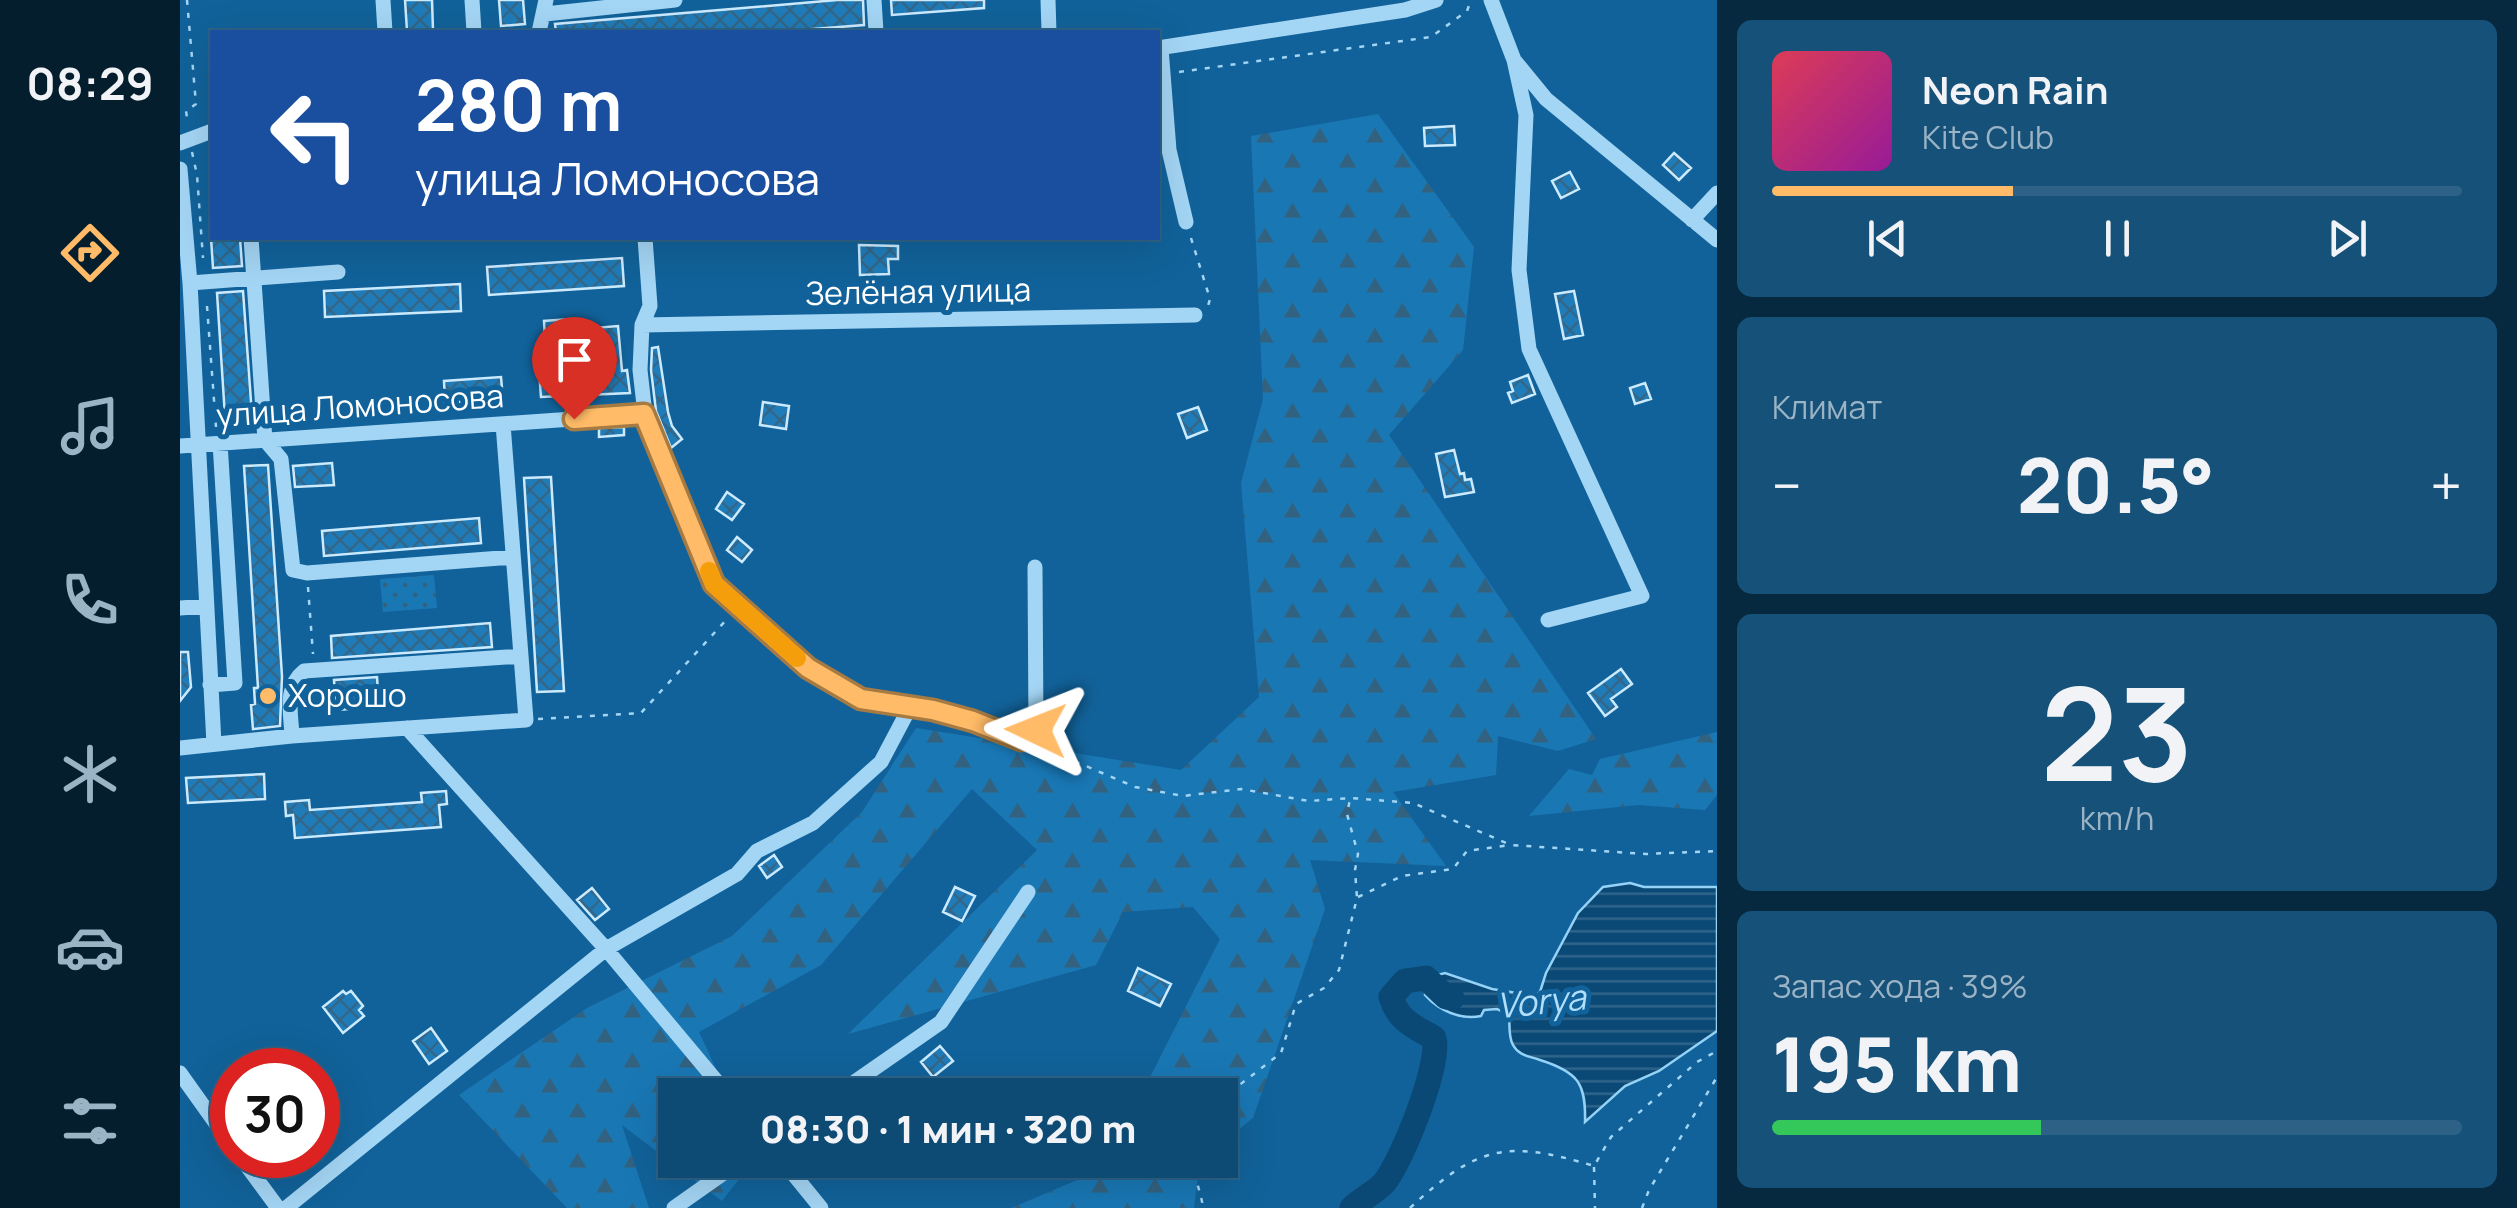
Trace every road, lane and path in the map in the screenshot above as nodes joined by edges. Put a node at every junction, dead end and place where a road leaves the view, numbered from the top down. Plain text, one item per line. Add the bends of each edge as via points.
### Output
1 (187, 0) edge
2 (383, 0) edge
3 (472, 0) edge
4 (676, 0) edge
5 (874, 0) edge
6 (1048, 0) edge
7 (1363, 0) edge
8 (1436, 0) edge
9 (1471, 0) edge
10 (1491, 0) edge
11 (546, 7) edge
12 (1366, 17) junction
13 (385, 30) edge
14 (474, 30) edge
15 (876, 30) edge
16 (1049, 30) edge
17 (1160, 48) edge
18 (1514, 60) junction
19 (1164, 74) junction
20 (210, 132) edge
21 (184, 141) edge
22 (180, 169) edge
23 (1717, 193) edge
24 (1692, 220) junction
25 (1186, 222) joint
26 (183, 232) edge
27 (251, 240) edge
28 (645, 240) edge
29 (1717, 240) edge
30 (338, 272) dead end
31 (253, 278) junction
32 (190, 283) junction
33 (1194, 315) joint
34 (186, 319) edge
35 (642, 325) junction
36 (644, 414) junction
37 (503, 424) junction
38 (265, 440) junction
39 (220, 443) junction
40 (198, 444) junction
41 (180, 446) edge
42 (514, 557) junction
43 (1035, 566) dead end
44 (307, 573) junction
45 (206, 606) junction
46 (740, 606) junction
47 (180, 608) edge
48 (1548, 620) dead end
49 (521, 656) junction
50 (314, 670) junction
51 (210, 685) junction
52 (909, 709) junction
53 (526, 720) junction
54 (407, 728) junction
55 (292, 736) junction
56 (1021, 740) junction
57 (214, 744) junction
58 (180, 748) edge
59 (1350, 798) junction
60 (1511, 845) junction
61 (1717, 851) edge
62 (1028, 892) dead end
63 (1357, 898) junction
64 (606, 949) junction
65 (1717, 1051) edge
66 (180, 1073) edge
67 (714, 1078) edge
68 (860, 1078) edge
69 (1717, 1078) edge
70 (1238, 1086) edge
71 (210, 1115) edge
72 (1594, 1166) junction
73 (256, 1178) edge
74 (716, 1178) edge
75 (797, 1178) edge
76 (1194, 1178) edge
77 (278, 1208) edge
78 (286, 1208) edge
79 (674, 1208) edge
80 (822, 1208) edge
81 (1203, 1208) edge
82 (1410, 1208) edge
83 (1595, 1208) edge
84 (1642, 1208) edge

1 - 21 path via 196,104 186,112
2 - 13 street
3 - 14 street
4 - 11 street
5 - 15 street
6 - 16 street
7 - 12 street
8 - 12 street
9 - 19 path via 1431,37
10 - 18 street
12 - 17 street
17 - 19 street
18 - 24 street via 1546,100
18 - 48 street via 1526,116 1519,270 1529,349 1642,596
19 - 25 street via 1169,150
20 - 21 street
22 - 26 street
23 - 24 street
24 - 29 street
25 - 33 path via 1210,299
26 - 32 street
27 - 31 street
28 - 35 street via 650,306
30 - 31 street
31 - 32 street
31 - 38 street
32 - 34 street
33 - 35 street, Зелёная улица
34 - 40 street
35 - 36 street
36 - 37 street, улица Ломоносова
36 - 46 street via 714,584
37 - 38 street, улица Ломоносова
37 - 42 street
38 - 39 street, улица Ломоносова
38 - 44 street via 281,459 291,564
39 - 40 street, улица Ломоносова
39 - 51 street via 235,683
40 - 41 street, улица Ломоносова
40 - 45 street
42 - 44 street
42 - 49 street
43 - 56 street via 1036,730
44 - 50 path
45 - 47 street
45 - 51 street
46 - 52 street via 808,668 861,699
46 - 53 path via 641,713
49 - 50 street
49 - 53 street
50 - 55 street via 292,686
51 - 57 street
52 - 56 street via 973,721
52 - 64 street via 881,762 813,822
53 - 54 street
54 - 55 street
54 - 64 street
55 - 57 street
56 - 59 path via 1135,787 1184,796 1240,789 1309,801
57 - 58 street
59 - 60 path via 1414,803
59 - 63 path
60 - 61 path via 1646,854
60 - 63 path via 1467,851 1453,869 1402,876
62 - 68 street via 941,1022
63 - 70 path via 1339,970 1296,1004 1281,1053
64 - 67 street
64 - 78 street
65 - 72 path via 1611,1137
66 - 71 street
69 - 84 path
72 - 82 path via 1554,1154 1498,1150 1446,1175
72 - 83 path
73 - 77 street
74 - 79 street
75 - 80 street
76 - 81 path

